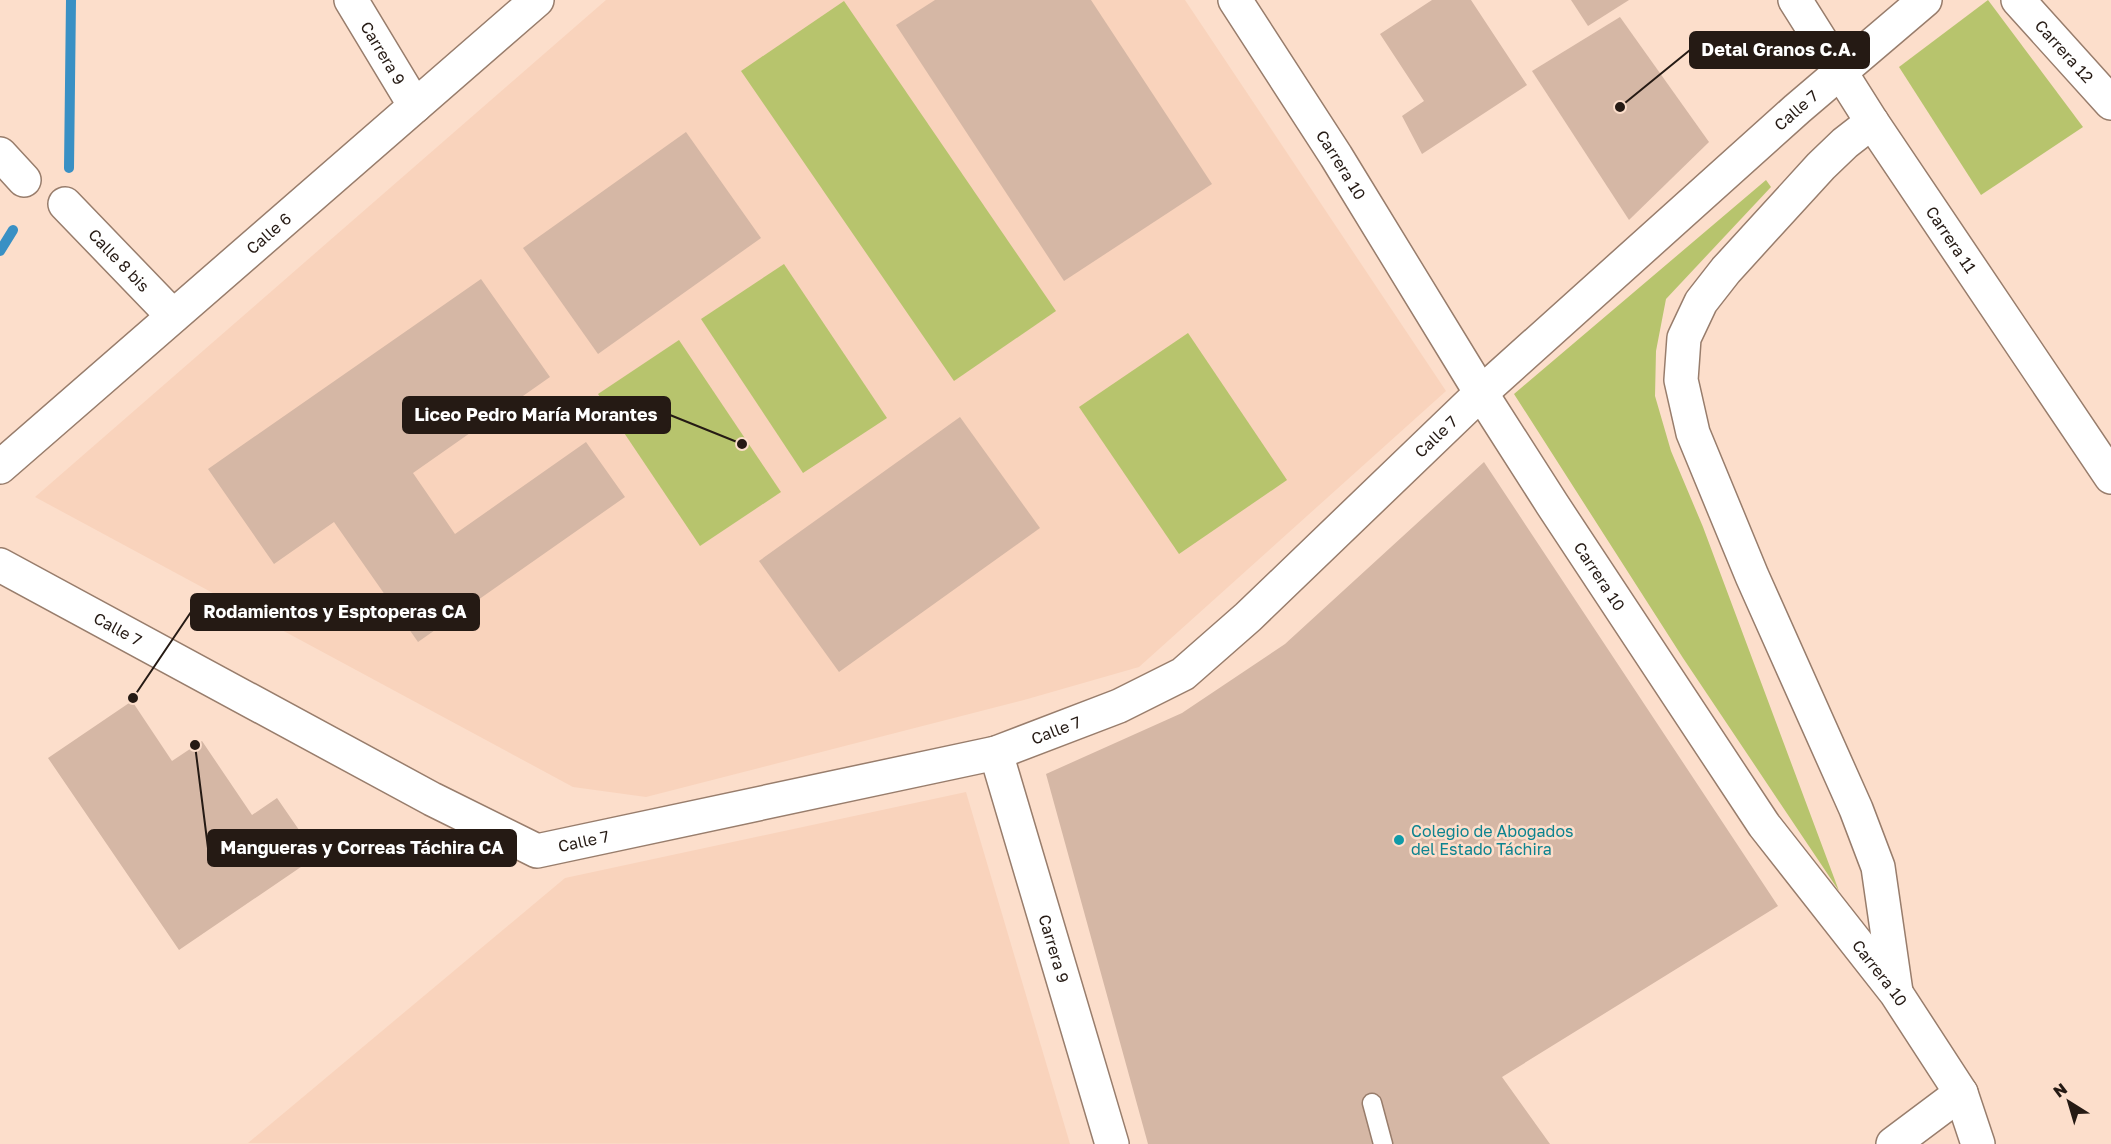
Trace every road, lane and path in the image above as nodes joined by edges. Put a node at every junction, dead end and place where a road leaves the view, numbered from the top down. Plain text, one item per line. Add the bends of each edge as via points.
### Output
1 (351, 0) edge
2 (537, 0) edge
3 (1234, 0) edge
4 (1795, 0) edge
5 (1925, 0) edge
6 (2018, 0) edge
7 (1840, 73) junction
8 (2111, 104) edge
9 (415, 106) junction
10 (1872, 122) junction
11 (0, 154) edge
12 (24, 180) dead end
13 (65, 204) dead end
14 (173, 316) junction
15 (1481, 393) junction
16 (0, 467) edge
17 (2111, 477) edge
18 (0, 566) edge
19 (996, 753) junction
20 (1896, 993) junction
21 (1961, 1093) junction
22 (1372, 1103) dead end
23 (1112, 1144) edge
24 (1383, 1144) edge
25 (1893, 1144) edge
26 (1978, 1144) edge

1 - 9 street, Carrera 9
2 - 9 street, Calle 6
3 - 15 street, Carrera 10 via 1336,156
4 - 7 street, Carrera 11
5 - 7 street, Calle 7
6 - 8 street, Carrera 12
7 - 10 street, Carrera 11
7 - 15 street, Calle 7
9 - 14 street, Calle 6
10 - 17 street, Carrera 11
10 - 20 street via 1808,179 1701,302 1684,338 1681,380 1693,433 1878,867
11 - 12 street
13 - 14 street, Calle 8 bis
14 - 16 street, Calle 6
15 - 19 street, Calle 7 via 1248,617 1183,674 1119,706
15 - 20 street, Carrera 10 via 1764,825
18 - 19 street, Calle 7 via 432,799 537,851
19 - 23 street, Carrera 9
20 - 21 street, Carrera 10
21 - 25 street
21 - 26 street, Carrera 10
22 - 24 lane

